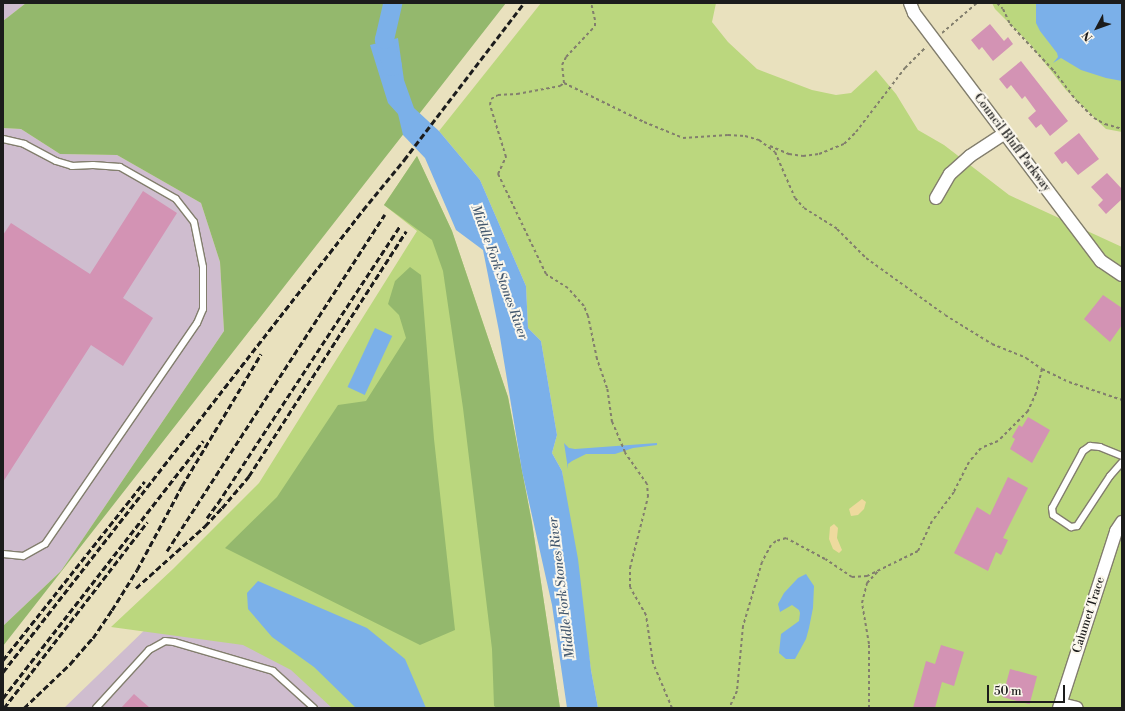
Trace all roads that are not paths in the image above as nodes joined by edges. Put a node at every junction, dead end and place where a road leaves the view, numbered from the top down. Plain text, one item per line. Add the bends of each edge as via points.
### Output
1 (910, 3) edge
2 (1005, 133) junction
3 (3, 139) edge
4 (936, 198) dead end
5 (1122, 275) edge
6 (1122, 456) edge
7 (1122, 462) edge
8 (1120, 530) edge
9 (3, 554) edge
10 (1060, 706) edge
11 (96, 708) edge
12 (314, 708) edge
13 (1077, 708) edge

1 - 2 street, Council Bluff Parkway via 914,13
2 - 4 street via 970,156 950,174
2 - 5 street, Council Bluff Parkway via 1101,261
3 - 9 lane via 24,144 56,161 72,166 120,167 176,198 194,222 203,267 203,309 197,323 45,544 23,556
6 - 7 lane via 1100,447 1090,446 1083,451 1052,508 1053,515 1071,527 1077,526
8 - 10 street, Calumet Trace
10 - 13 street
11 - 12 lane via 148,650 165,641 273,671

